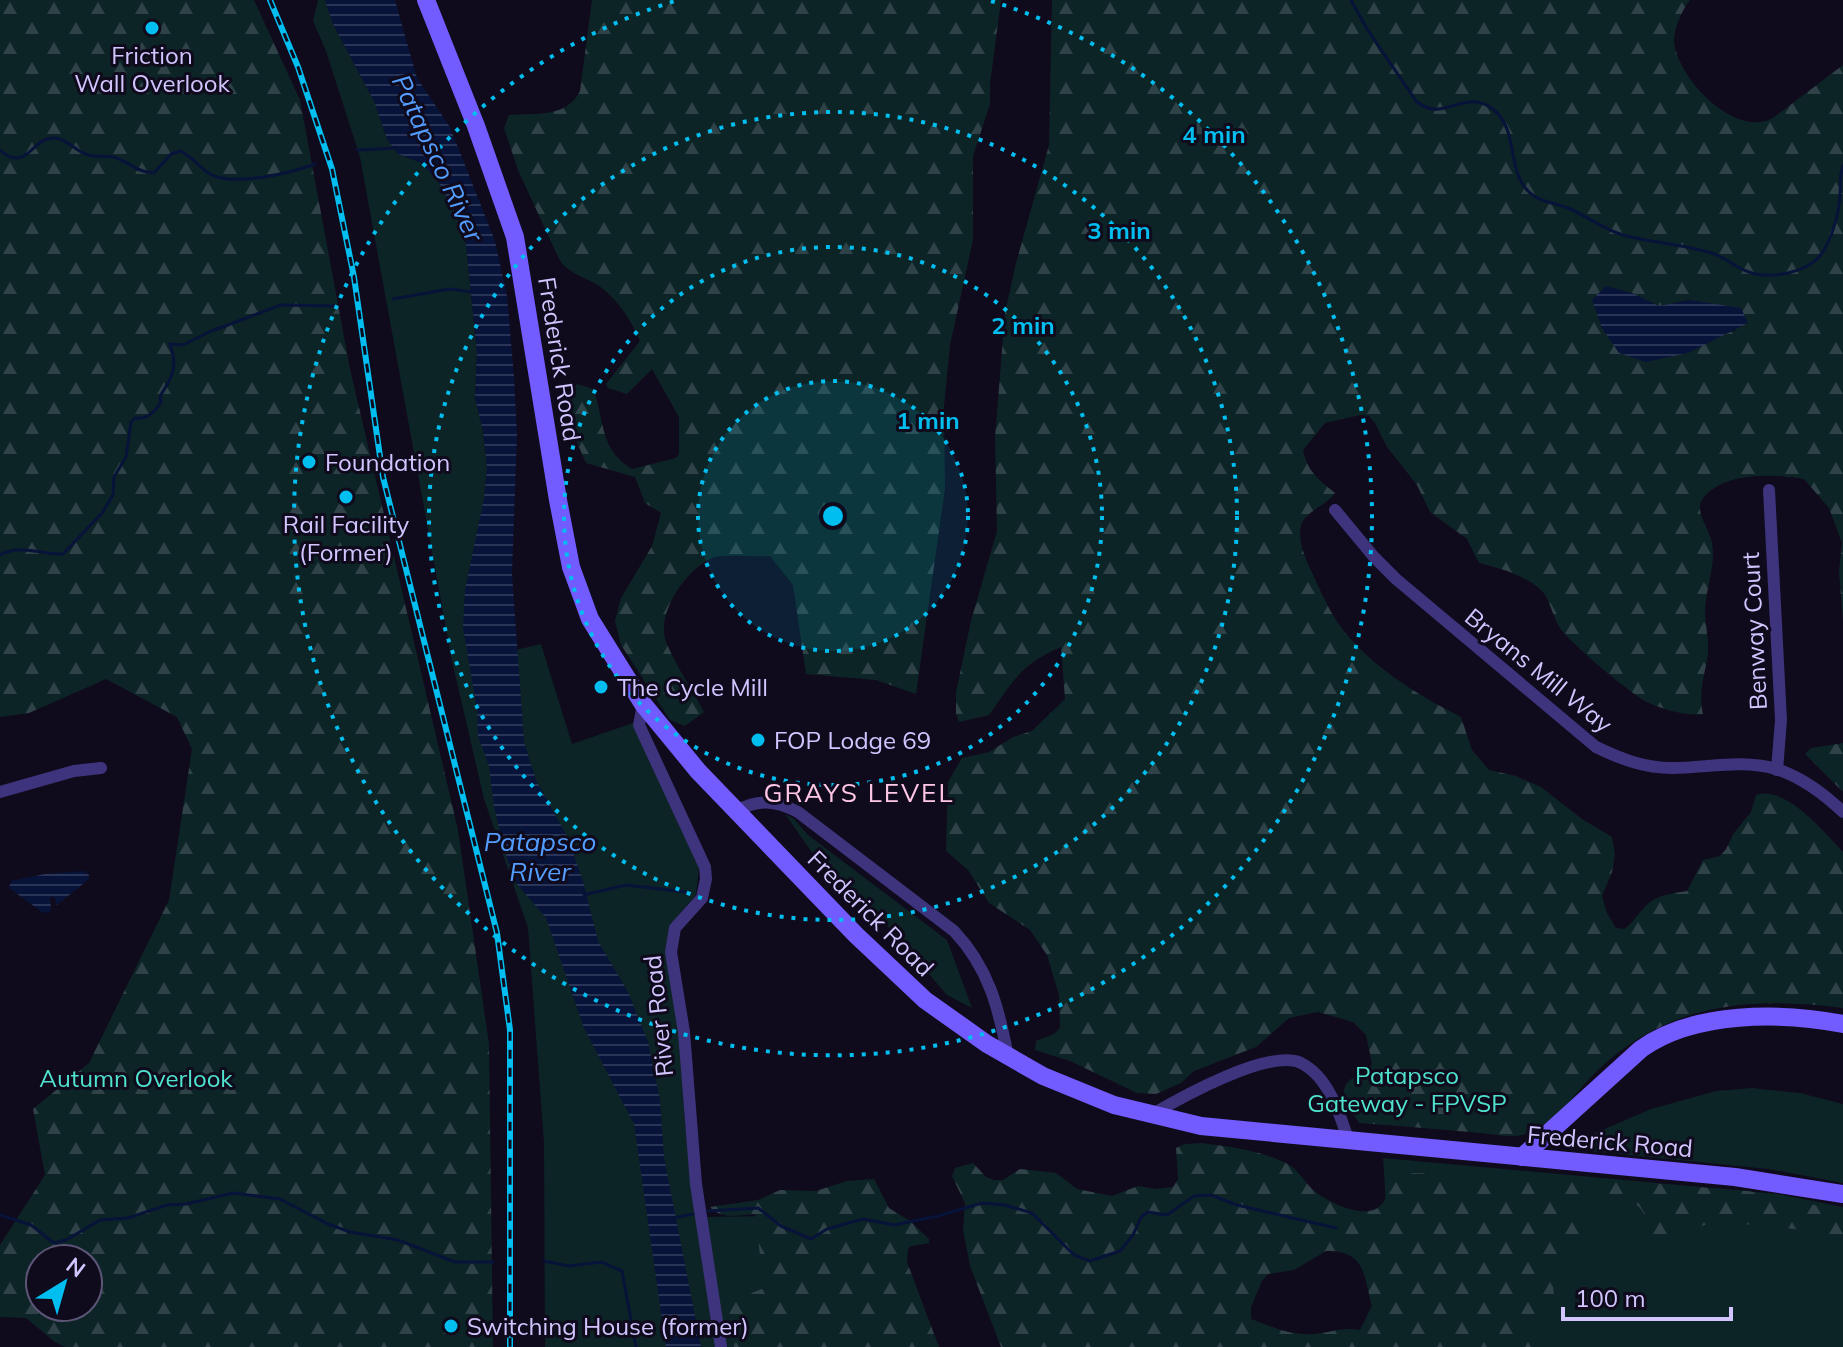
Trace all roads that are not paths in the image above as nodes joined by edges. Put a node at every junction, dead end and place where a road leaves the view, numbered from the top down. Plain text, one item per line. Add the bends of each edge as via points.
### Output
1 (426, 0) edge
2 (1769, 490) dead end
3 (1335, 510) dead end
4 (643, 704) junction
5 (101, 768) dead end
6 (1777, 770) junction
7 (0, 792) edge
8 (736, 811) junction
9 (1843, 812) edge
10 (1843, 1024) edge
11 (1008, 1057) junction
12 (1151, 1115) junction
13 (1349, 1142) junction
14 (1522, 1157) junction
15 (1843, 1194) edge
16 (721, 1347) edge

1 - 4 main road, Frederick Road via 515,237 558,500 579,593
2 - 6 street, Benway Court via 1781,720
3 - 6 street, Bryans Mill Way via 1396,579 1596,747 1653,767 1736,764
4 - 8 main road, Frederick Road
4 - 16 street, River Road via 639,725 705,867 702,898 675,928 671,952 684,1032 696,1184
5 - 7 street
6 - 9 street, Bryans Mill Way via 1799,779
8 - 11 main road, Frederick Road via 895,973 954,1022
8 - 11 street via 764,801 798,812 954,931 971,950 992,992
10 - 14 main road via 1754,1017 1657,1037
11 - 12 main road, Frederick Road via 1077,1091
12 - 13 main road, Frederick Road via 1233,1131
12 - 13 street via 1197,1089 1288,1060 1319,1078
13 - 14 main road, Frederick Road
14 - 15 main road, Frederick Road via 1735,1177

